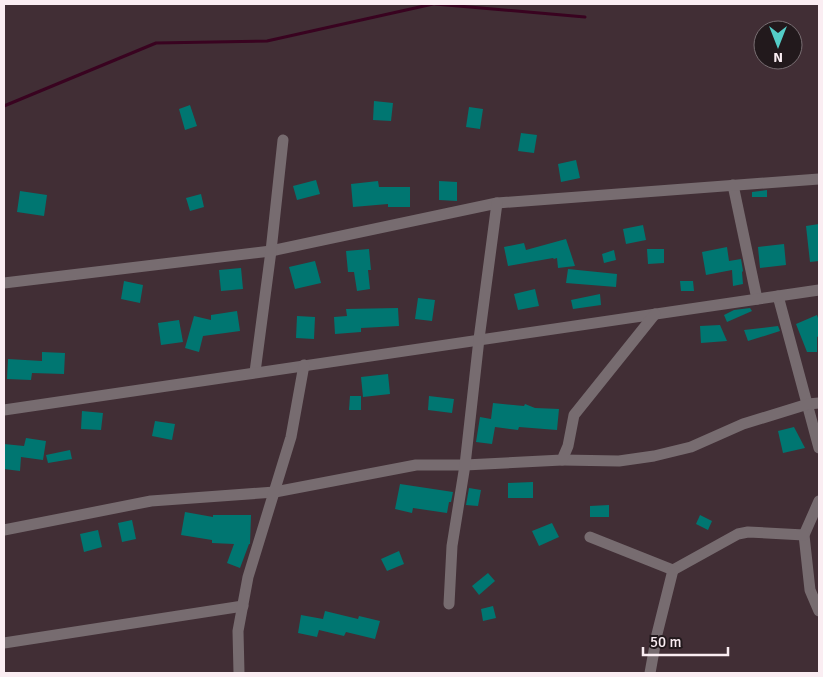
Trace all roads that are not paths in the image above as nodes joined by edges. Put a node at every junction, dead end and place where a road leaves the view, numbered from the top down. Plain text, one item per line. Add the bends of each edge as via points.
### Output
1 (282, 140) dead end
2 (819, 179) edge
3 (733, 186) junction
4 (497, 203) junction
5 (271, 251) junction
6 (4, 283) edge
7 (819, 290) edge
8 (778, 296) junction
9 (757, 299) junction
10 (655, 314) junction
11 (479, 339) junction
12 (304, 365) junction
13 (255, 372) junction
14 (813, 404) edge
15 (4, 410) edge
16 (819, 448) edge
17 (562, 460) junction
18 (465, 465) junction
19 (274, 492) junction
20 (819, 501) edge
21 (4, 530) edge
22 (804, 535) junction
23 (590, 537) dead end
24 (673, 570) junction
25 (450, 604) dead end
26 (243, 606) junction
27 (819, 611) edge
28 (4, 643) edge
29 (239, 673) edge
30 (650, 673) edge

1 - 5 street
2 - 3 street
3 - 4 street
3 - 9 street
4 - 5 street
4 - 11 street
5 - 6 street
5 - 13 street
7 - 8 street
8 - 9 street
8 - 14 street
9 - 10 street
10 - 11 street
10 - 17 street via 574,415
11 - 12 street
11 - 18 street
12 - 13 street
12 - 19 street via 291,437
13 - 15 street
14 - 16 street
14 - 17 street via 743,424 691,447 654,456 620,461
17 - 18 street
18 - 19 street via 416,465
18 - 25 street via 452,546
19 - 21 street via 151,501
19 - 26 street via 248,577
20 - 22 street
22 - 24 street via 738,534
22 - 27 street via 810,590
23 - 24 street
24 - 30 street
26 - 28 street
26 - 29 street via 238,631

